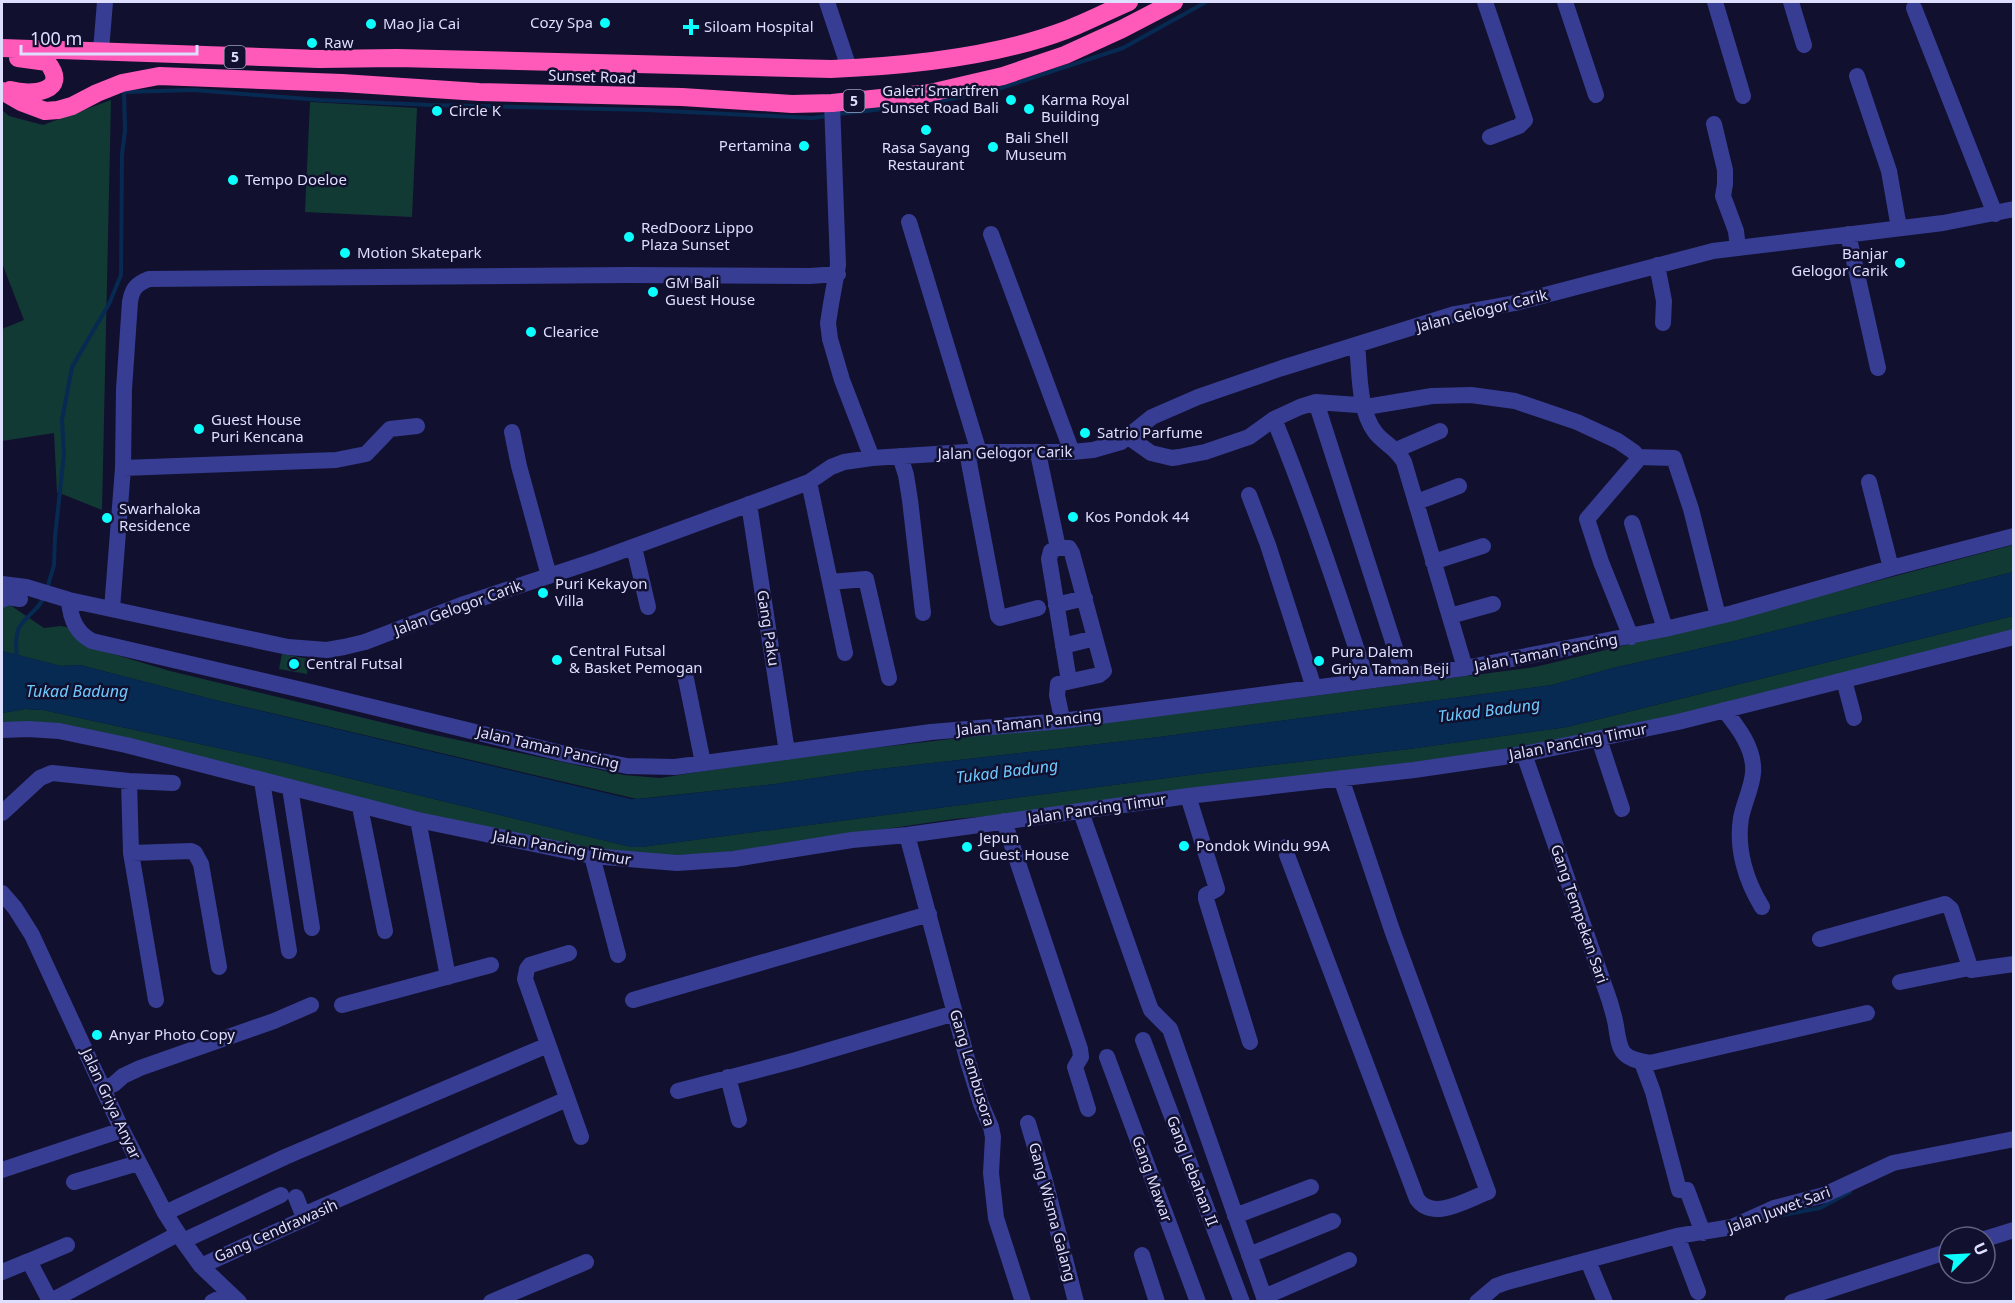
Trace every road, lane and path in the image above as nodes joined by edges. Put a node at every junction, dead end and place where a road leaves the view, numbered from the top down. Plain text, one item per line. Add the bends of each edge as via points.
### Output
1 (105, 2) edge
2 (827, 2) edge
3 (1129, 2) edge
4 (1174, 2) edge
5 (1485, 2) edge
6 (1565, 2) edge
7 (1715, 2) edge
8 (1791, 2) edge
9 (1914, 8) dead end
10 (1804, 45) dead end
11 (2, 48) edge
12 (101, 50) junction
13 (2, 56) edge
14 (483, 60) junction
15 (849, 68) junction
16 (1857, 76) dead end
17 (2, 89) edge
18 (479, 92) junction
19 (1596, 95) dead end
20 (1743, 96) dead end
21 (832, 103) junction
22 (1714, 124) dead end
23 (1490, 137) dead end
24 (2013, 209) edge
25 (1995, 214) junction
26 (909, 222) dead end
27 (1899, 228) junction
28 (991, 234) dead end
29 (1848, 234) junction
30 (1738, 248) junction
31 (1658, 265) junction
32 (837, 274) junction
33 (1662, 324) dead end
34 (1357, 345) junction
35 (1878, 369) dead end
36 (1316, 402) junction
37 (1364, 404) junction
38 (1274, 419) junction
39 (417, 426) dead end
40 (1440, 431) dead end
41 (512, 432) dead end
42 (1127, 436) junction
43 (1396, 450) junction
44 (973, 452) junction
45 (1072, 452) junction
46 (1038, 453) junction
47 (900, 456) junction
48 (1638, 457) junction
49 (872, 458) junction
50 (123, 468) junction
51 (809, 482) junction
52 (1869, 482) dead end
53 (1459, 486) dead end
54 (1249, 495) dead end
55 (1417, 502) junction
56 (749, 504) junction
57 (1632, 523) dead end
58 (2013, 536) edge
59 (1483, 546) dead end
60 (634, 547) junction
61 (1059, 548) junction
62 (1433, 562) junction
63 (1892, 568) junction
64 (549, 576) junction
65 (830, 582) junction
66 (2, 584) edge
67 (1085, 598) junction
68 (20, 599) dead end
69 (2, 600) edge
70 (69, 600) junction
71 (1493, 604) dead end
72 (1056, 605) junction
73 (648, 607) dead end
74 (1038, 608) dead end
75 (112, 609) junction
76 (923, 613) dead end
77 (1450, 616) junction
78 (1718, 616) junction
79 (1665, 629) junction
80 (1631, 637) junction
81 (2013, 637) edge
82 (1095, 638) junction
83 (1063, 646) junction
84 (845, 653) dead end
85 (1465, 668) junction
86 (685, 674) dead end
87 (1404, 676) junction
88 (889, 678) dead end
89 (1844, 680) junction
90 (1070, 681) junction
91 (1367, 681) junction
92 (1314, 688) junction
93 (1724, 710) junction
94 (1061, 714) dead end
95 (1854, 718) dead end
96 (2, 730) edge
97 (1599, 738) junction
98 (787, 752) junction
99 (1524, 754) junction
100 (703, 764) junction
101 (1341, 778) junction
102 (262, 781) junction
103 (129, 782) junction
104 (172, 783) dead end
105 (290, 788) junction
106 (1188, 796) junction
107 (360, 807) junction
108 (1622, 809) dead end
109 (1081, 812) junction
110 (2, 813) edge
111 (418, 820) junction
112 (1004, 821) junction
113 (907, 835) junction
114 (1286, 847) dead end
115 (131, 853) junction
116 (592, 856) junction
117 (2, 893) edge
118 (1762, 907) dead end
119 (929, 914) junction
120 (312, 928) dead end
121 (385, 932) dead end
122 (1820, 939) dead end
123 (289, 951) dead end
124 (569, 953) dead end
125 (618, 955) dead end
126 (2013, 964) edge
127 (491, 965) dead end
128 (219, 968) dead end
129 (1969, 968) junction
130 (448, 977) junction
131 (1900, 982) dead end
132 (156, 1000) dead end
133 (633, 1000) dead end
134 (311, 1005) dead end
135 (342, 1005) dead end
136 (955, 1013) junction
137 (1867, 1013) dead end
138 (1143, 1041) dead end
139 (1250, 1042) dead end
140 (548, 1045) junction
141 (1107, 1057) dead end
142 (1644, 1062) junction
143 (728, 1077) junction
144 (104, 1089) junction
145 (678, 1090) dead end
146 (567, 1099) junction
147 (1088, 1109) dead end
148 (739, 1120) dead end
149 (1028, 1123) dead end
150 (122, 1130) junction
151 (581, 1137) dead end
152 (2013, 1139) edge
153 (138, 1163) junction
154 (2, 1170) edge
155 (74, 1182) dead end
156 (1311, 1187) dead end
157 (351, 1198) dead end
158 (165, 1213) junction
159 (1235, 1216) junction
160 (1333, 1221) dead end
161 (2013, 1230) edge
162 (1703, 1233) junction
163 (1997, 1235) edge
164 (180, 1238) junction
165 (1678, 1238) junction
166 (68, 1245) dead end
167 (1142, 1255) dead end
168 (1249, 1255) junction
169 (1937, 1255) edge
170 (1349, 1260) dead end
171 (29, 1261) junction
172 (586, 1262) dead end
173 (201, 1266) junction
174 (1590, 1266) junction
175 (2, 1272) edge
176 (1698, 1292) dead end
177 (234, 1297) edge
178 (50, 1301) edge
179 (212, 1302) edge
180 (491, 1302) edge
181 (1023, 1302) edge
182 (1076, 1302) edge
183 (1157, 1302) edge
184 (1198, 1302) edge
185 (1242, 1302) edge
186 (1477, 1302) edge
187 (1605, 1302) edge
188 (1792, 1302) edge

1 - 12 street
2 - 15 street
3 - 15 highway, Sunset Road / 5 via 1067,30 992,51
4 - 21 highway, Sunset Road / 5 via 1065,55 1003,76 930,93
5 - 23 street via 1525,120
6 - 19 street
7 - 20 street
8 - 10 street
9 - 25 street
11 - 12 highway, Sunset Road / 5
12 - 14 highway, Sunset Road / 5 via 227,57
13 - 17 highway via 47,63 54,76 48,89 37,93
14 - 15 highway, Sunset Road / 5
14 - 18 highway
16 - 27 street via 1889,171
17 - 18 highway, Sunset Road / 5 via 45,111 72,106 122,83 159,76
18 - 21 highway, Sunset Road / 5
21 - 32 street
22 - 30 street via 1725,170 1723,196
24 - 25 street, Jalan Gelogor Carik
25 - 27 street, Jalan Gelogor Carik
26 - 44 street
27 - 29 street, Jalan Gelogor Carik
28 - 45 street
29 - 30 street, Jalan Gelogor Carik
29 - 35 street
30 - 31 street, Jalan Gelogor Carik
31 - 33 street via 1664,301
31 - 34 street, Jalan Gelogor Carik via 1515,303 1455,314
32 - 49 street via 828,323 830,339
32 - 50 street via 148,279 138,283 132,292 124,389
34 - 37 street
34 - 42 street, Jalan Gelogor Carik via 1177,406 1152,417
36 - 37 street
36 - 38 street
36 - 87 street
37 - 43 street via 1374,432
37 - 48 street via 1386,405 1460,395 1515,401 1596,430
38 - 42 street via 1249,438 1172,458 1151,453
38 - 91 street
39 - 50 street via 390,429 366,454 336,460
40 - 43 street
41 - 64 street
42 - 45 street, Jalan Gelogor Carik via 1106,447
43 - 55 street
44 - 46 street, Jalan Gelogor Carik
44 - 47 street, Jalan Gelogor Carik
44 - 74 street via 998,616
45 - 46 street, Jalan Gelogor Carik
46 - 61 street
47 - 49 street, Jalan Gelogor Carik
47 - 76 street via 910,500
48 - 78 street via 1674,458
48 - 80 street via 1587,519
49 - 51 street, Jalan Gelogor Carik via 837,464
50 - 75 street
51 - 56 street, Jalan Gelogor Carik
51 - 65 street
52 - 63 street
53 - 55 street
54 - 92 street
55 - 62 street
56 - 60 street, Jalan Gelogor Carik
56 - 98 street, Gang Paku
57 - 79 street
58 - 63 street, Jalan Taman Pancing
59 - 62 street
60 - 64 street, Jalan Gelogor Carik
60 - 73 street
61 - 67 street via 1071,549
61 - 72 street via 1049,555
62 - 77 street
63 - 78 street, Jalan Taman Pancing
64 - 75 street, Jalan Gelogor Carik via 365,642 327,650 288,647
65 - 84 street
65 - 88 street via 866,579
66 - 70 street, Jalan Gelogor Carik
67 - 72 street
67 - 82 street
68 - 69 street
70 - 75 street, Jalan Gelogor Carik
70 - 100 street, Jalan Taman Pancing via 75,624 92,641 602,761 646,767
71 - 77 street
72 - 83 street
77 - 85 street
78 - 79 street, Jalan Taman Pancing
79 - 80 street, Jalan Taman Pancing
80 - 85 street, Jalan Taman Pancing
81 - 89 street, Jalan Pancing Timur
82 - 83 street
82 - 90 street via 1103,673
83 - 90 street
85 - 87 street, Jalan Taman Pancing
86 - 100 street
87 - 91 street, Jalan Taman Pancing
89 - 93 street, Jalan Pancing Timur
89 - 95 street
90 - 94 street via 1057,687
91 - 92 street, Jalan Taman Pancing
92 - 98 street, Jalan Taman Pancing
93 - 97 street, Jalan Pancing Timur
93 - 118 street via 1741,733 1751,759 1753,773 1741,819 1740,841 1750,888
96 - 102 street, Jalan Pancing Timur via 59,731
97 - 99 street, Jalan Pancing Timur
97 - 108 street
98 - 100 street, Jalan Taman Pancing
99 - 101 street, Jalan Pancing Timur
99 - 142 street, Gang Tempekan Sari via 1610,1002 1619,1049
101 - 106 street, Jalan Pancing Timur
101 - 114 street via 1488,1192 1436,1210 1425,1208 1417,1199
102 - 105 street, Jalan Pancing Timur
102 - 123 street
103 - 104 street
103 - 110 street via 52,773 40,778
103 - 115 street
105 - 107 street, Jalan Pancing Timur
105 - 120 street
106 - 109 street, Jalan Pancing Timur
106 - 139 street via 1217,889 1206,899
107 - 111 street, Jalan Pancing Timur
107 - 121 street
109 - 112 street, Jalan Pancing Timur
109 - 159 street via 1148,1002 1170,1029
111 - 116 street, Jalan Pancing Timur
111 - 130 street
112 - 113 street, Jalan Pancing Timur
112 - 147 street via 1080,1049 1081,1057 1075,1067
113 - 116 street, Jalan Pancing Timur via 677,863
113 - 119 street, Gang Lembusora
115 - 128 street via 191,850 199,858
115 - 132 street
116 - 125 street
117 - 144 street, Jalan Griya Anyar via 32,935
119 - 133 street
119 - 136 street, Gang Lembusora
122 - 129 street via 1945,904 1951,909
124 - 140 street via 530,965 525,974
126 - 129 street via 1973,971
127 - 130 street
129 - 131 street
130 - 135 street
134 - 144 street via 140,1068
136 - 143 street
136 - 181 street, Gang Lembusora via 991,1127 996,1218
137 - 142 street
138 - 185 street, Gang Lebahan II
140 - 146 street
140 - 158 street via 285,1157
141 - 184 street, Gang Mawar
142 - 162 street via 1679,1190 1687,1190
143 - 145 street
143 - 148 street
144 - 150 street, Jalan Griya Anyar
146 - 151 street
146 - 164 street via 303,1215 288,1196
149 - 182 street, Gang Wisma Galang
150 - 153 street, Jalan Griya Anyar
150 - 154 street
152 - 162 street, Jalan Juwet Sari via 1893,1163 1824,1195
153 - 155 street
153 - 158 street, Jalan Griya Anyar
156 - 159 street
157 - 173 street, Gang Cendrawasih
158 - 164 street, Jalan Griya Anyar
159 - 168 street
160 - 168 street
161 - 163 street
162 - 165 street, Jalan Juwet Sari
164 - 173 street, Jalan Griya Anyar
164 - 178 street
165 - 174 street, Jalan Juwet Sari
165 - 176 street
166 - 171 street
167 - 183 street
168 - 170 street via 1264,1297
169 - 188 street
171 - 175 street
171 - 178 street
172 - 180 street
173 - 177 street, Jalan Griya Anyar
174 - 186 street, Jalan Juwet Sari via 1507,1282
174 - 187 street
177 - 179 street

